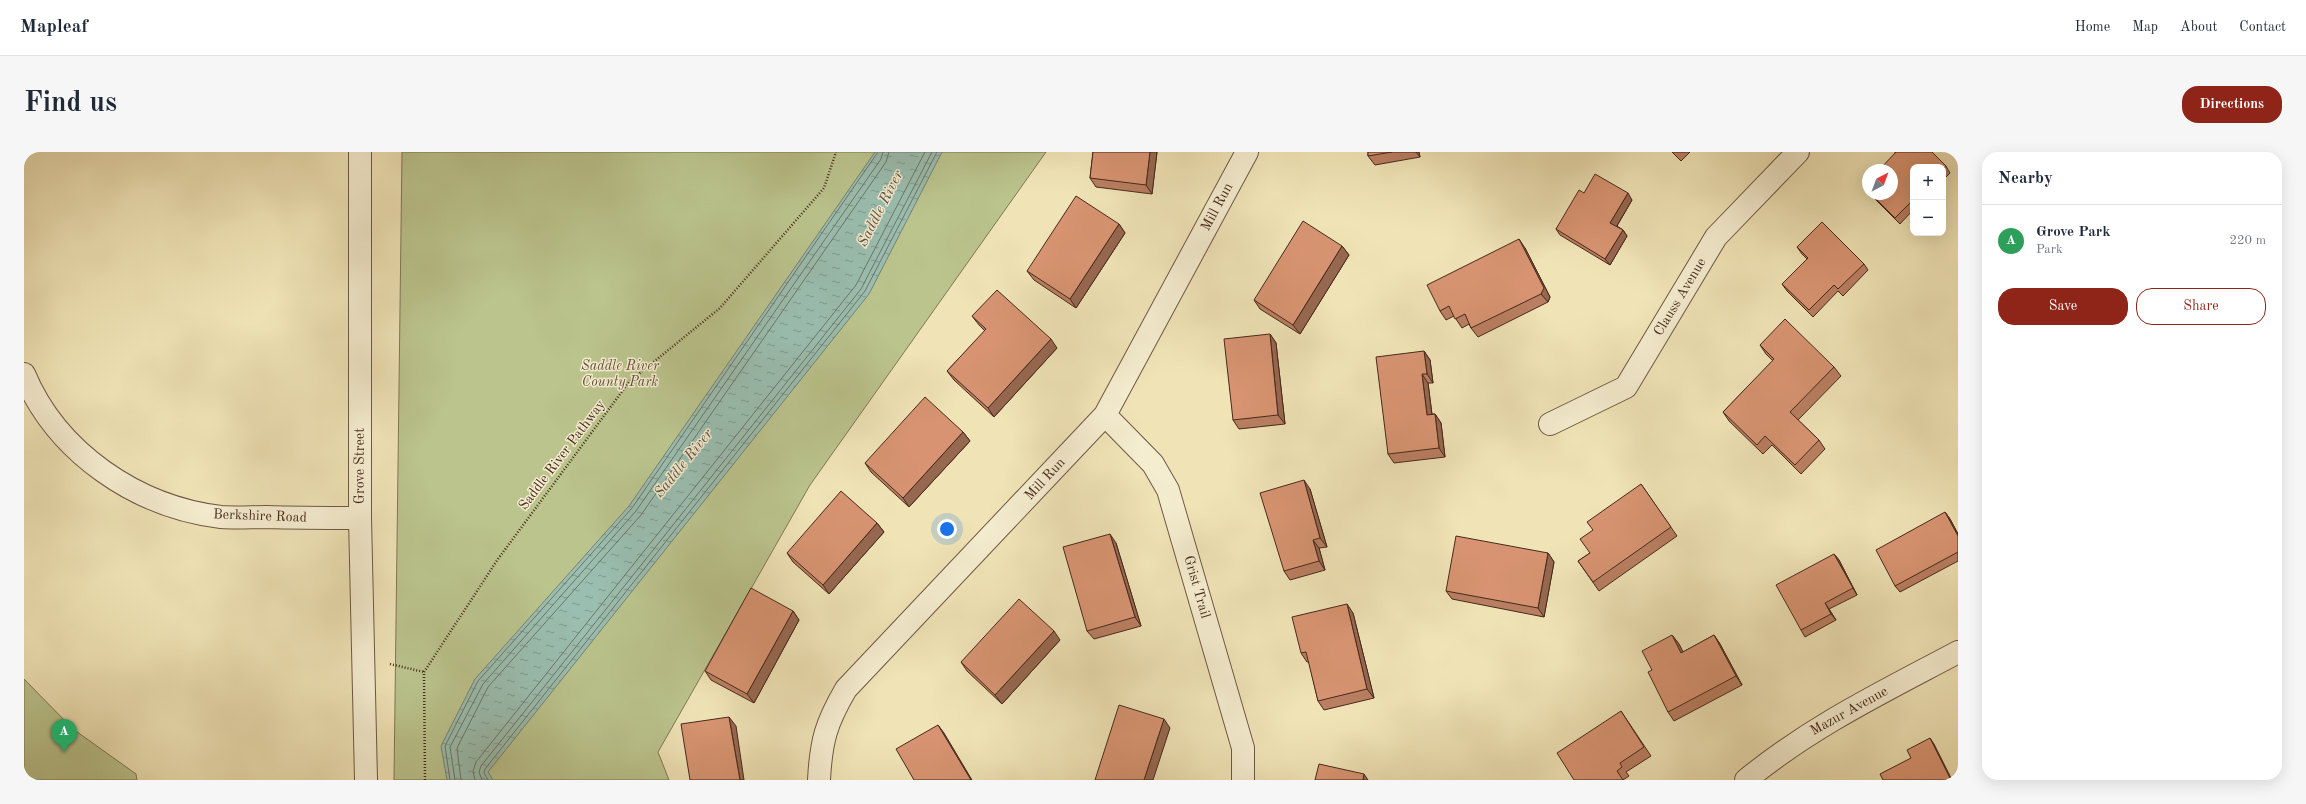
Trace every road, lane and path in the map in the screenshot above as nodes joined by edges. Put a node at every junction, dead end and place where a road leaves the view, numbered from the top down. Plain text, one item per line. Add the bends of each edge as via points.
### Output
1 (360, 152) edge
2 (836, 152) edge
3 (1247, 152) edge
4 (1798, 152) edge
5 (24, 374) edge
6 (1105, 415) junction
7 (1550, 424) dead end
8 (360, 518) junction
9 (1958, 652) edge
10 (363, 660) junction
11 (424, 672) junction
12 (366, 780) edge
13 (425, 780) edge
14 (819, 780) edge
15 (1243, 780) edge
16 (1746, 780) edge

1 - 8 street, Grove Street
2 - 11 path, Saddle River Pathway via 824,188 720,308 629,382 498,558
3 - 6 street, Mill Run
4 - 7 street, Clauss Avenue via 1716,237 1626,387
5 - 8 street, Berkshire Road via 52,422 84,457 114,479 148,498 184,510 222,517
6 - 14 street, Mill Run via 846,689 831,714 820,749
6 - 15 street, Grist Trail via 1153,464 1168,490 1243,748
8 - 10 street, Grove Street
9 - 16 street, Mazur Avenue via 1818,726 1777,754
10 - 11 path
10 - 12 street, Grove Street
11 - 13 path

